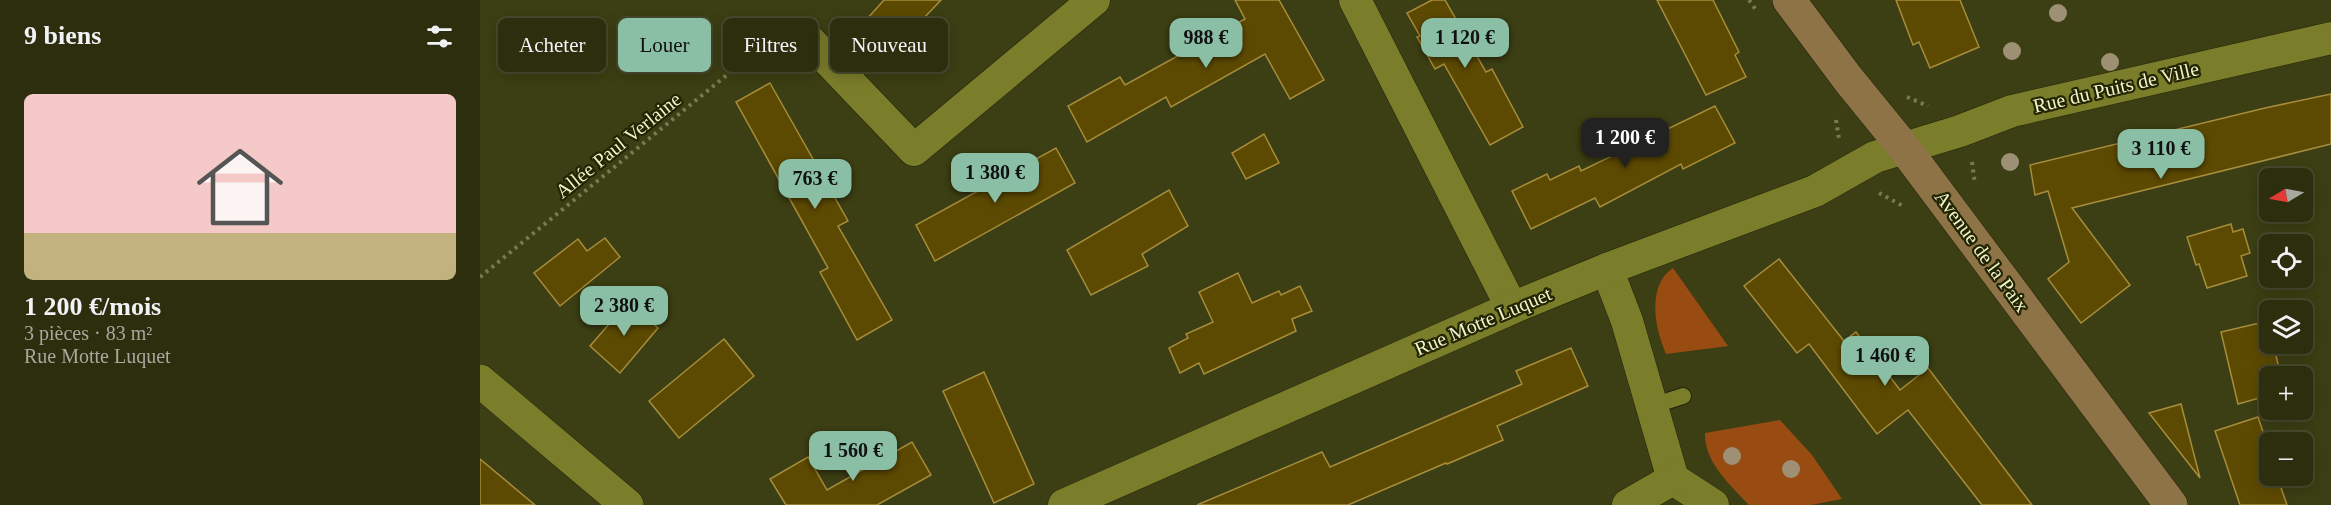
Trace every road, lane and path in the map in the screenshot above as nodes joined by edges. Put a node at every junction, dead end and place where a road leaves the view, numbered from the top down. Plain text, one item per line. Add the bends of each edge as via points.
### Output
1 (1094, 0) edge
2 (1355, 0) edge
3 (1789, 0) edge
4 (2331, 38) edge
5 (818, 50) edge
6 (731, 72) edge
7 (1905, 148) junction
8 (1606, 269) junction
9 (480, 278) edge
10 (1512, 308) junction
11 (480, 381) edge
12 (1683, 396) dead end
13 (1652, 406) junction
14 (1673, 479) junction
15 (627, 505) edge
16 (1064, 505) edge
17 (1628, 505) edge
18 (1713, 505) edge
19 (2171, 505) edge

1 - 5 street via 915,150
2 - 10 street
3 - 7 main road, Avenue de la Paix
4 - 7 street, Rue du Puits de Ville via 2012,111
6 - 9 path, Allée Paul Verlaine
7 - 8 street, Rue Motte Luquet via 1875,157 1815,191
7 - 19 main road, Avenue de la Paix
8 - 10 street, Rue Motte Luquet
8 - 13 street via 1627,321
10 - 16 street, Rue Motte Luquet
11 - 15 street
12 - 13 lane
13 - 14 street
14 - 17 street
14 - 18 street

